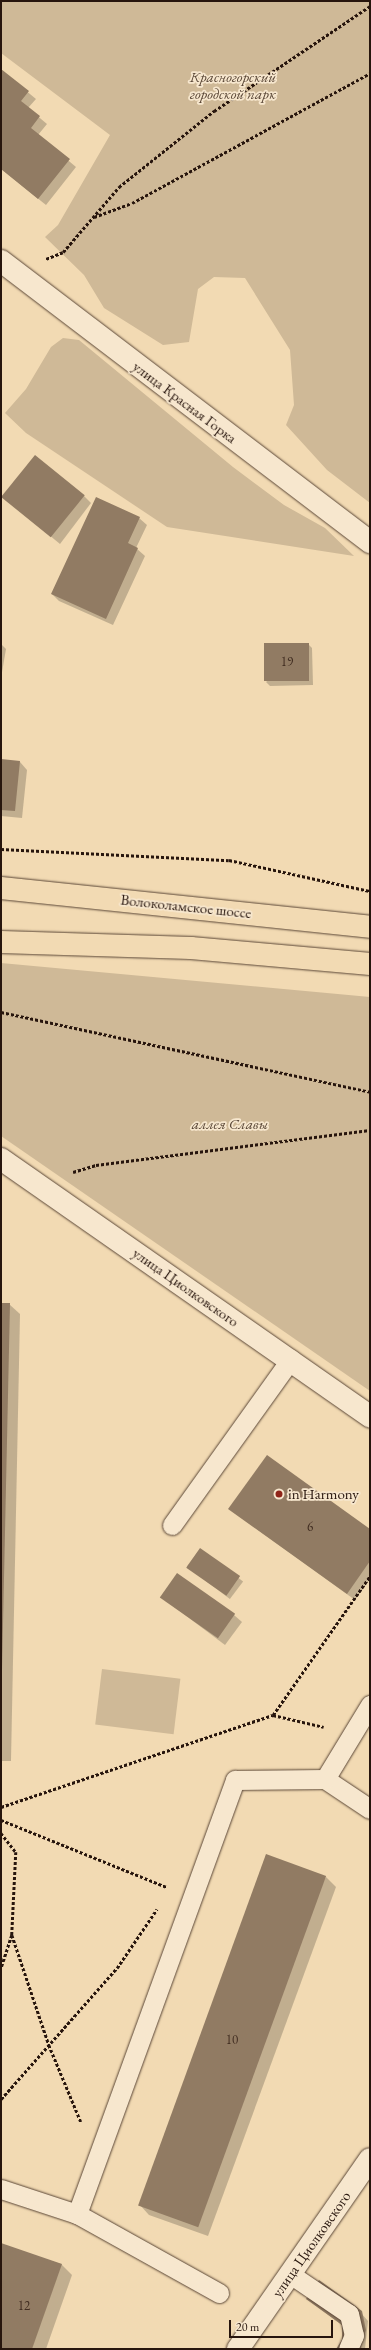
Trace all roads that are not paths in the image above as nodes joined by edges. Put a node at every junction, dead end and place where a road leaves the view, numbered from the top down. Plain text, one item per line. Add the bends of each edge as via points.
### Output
1 (7, 267) edge
2 (370, 542) edge
3 (1, 888) edge
4 (370, 927) edge
5 (1, 942) edge
6 (370, 964) edge
7 (1, 1159) edge
8 (291, 1359) junction
9 (370, 1416) edge
10 (172, 1525) dead end
11 (370, 1705) edge
12 (325, 1779) junction
13 (370, 1809) edge
14 (370, 2159) edge
15 (1, 2189) edge
16 (76, 2214) junction
17 (290, 2274) junction
18 (219, 2293) dead end
19 (238, 2349) edge
20 (348, 2349) edge

1 - 2 street, улица Красная Горка
3 - 4 main road, Волоколамское шоссе
5 - 6 main road via 191,948
7 - 8 street, улица Циолковского
8 - 9 street, улица Циолковского
8 - 10 lane
11 - 12 lane
12 - 13 lane
12 - 16 lane via 235,1780
14 - 17 street, улица Циолковского
15 - 16 lane
16 - 18 lane
17 - 19 street, улица Циолковского
17 - 20 lane via 349,2314 354,2335

